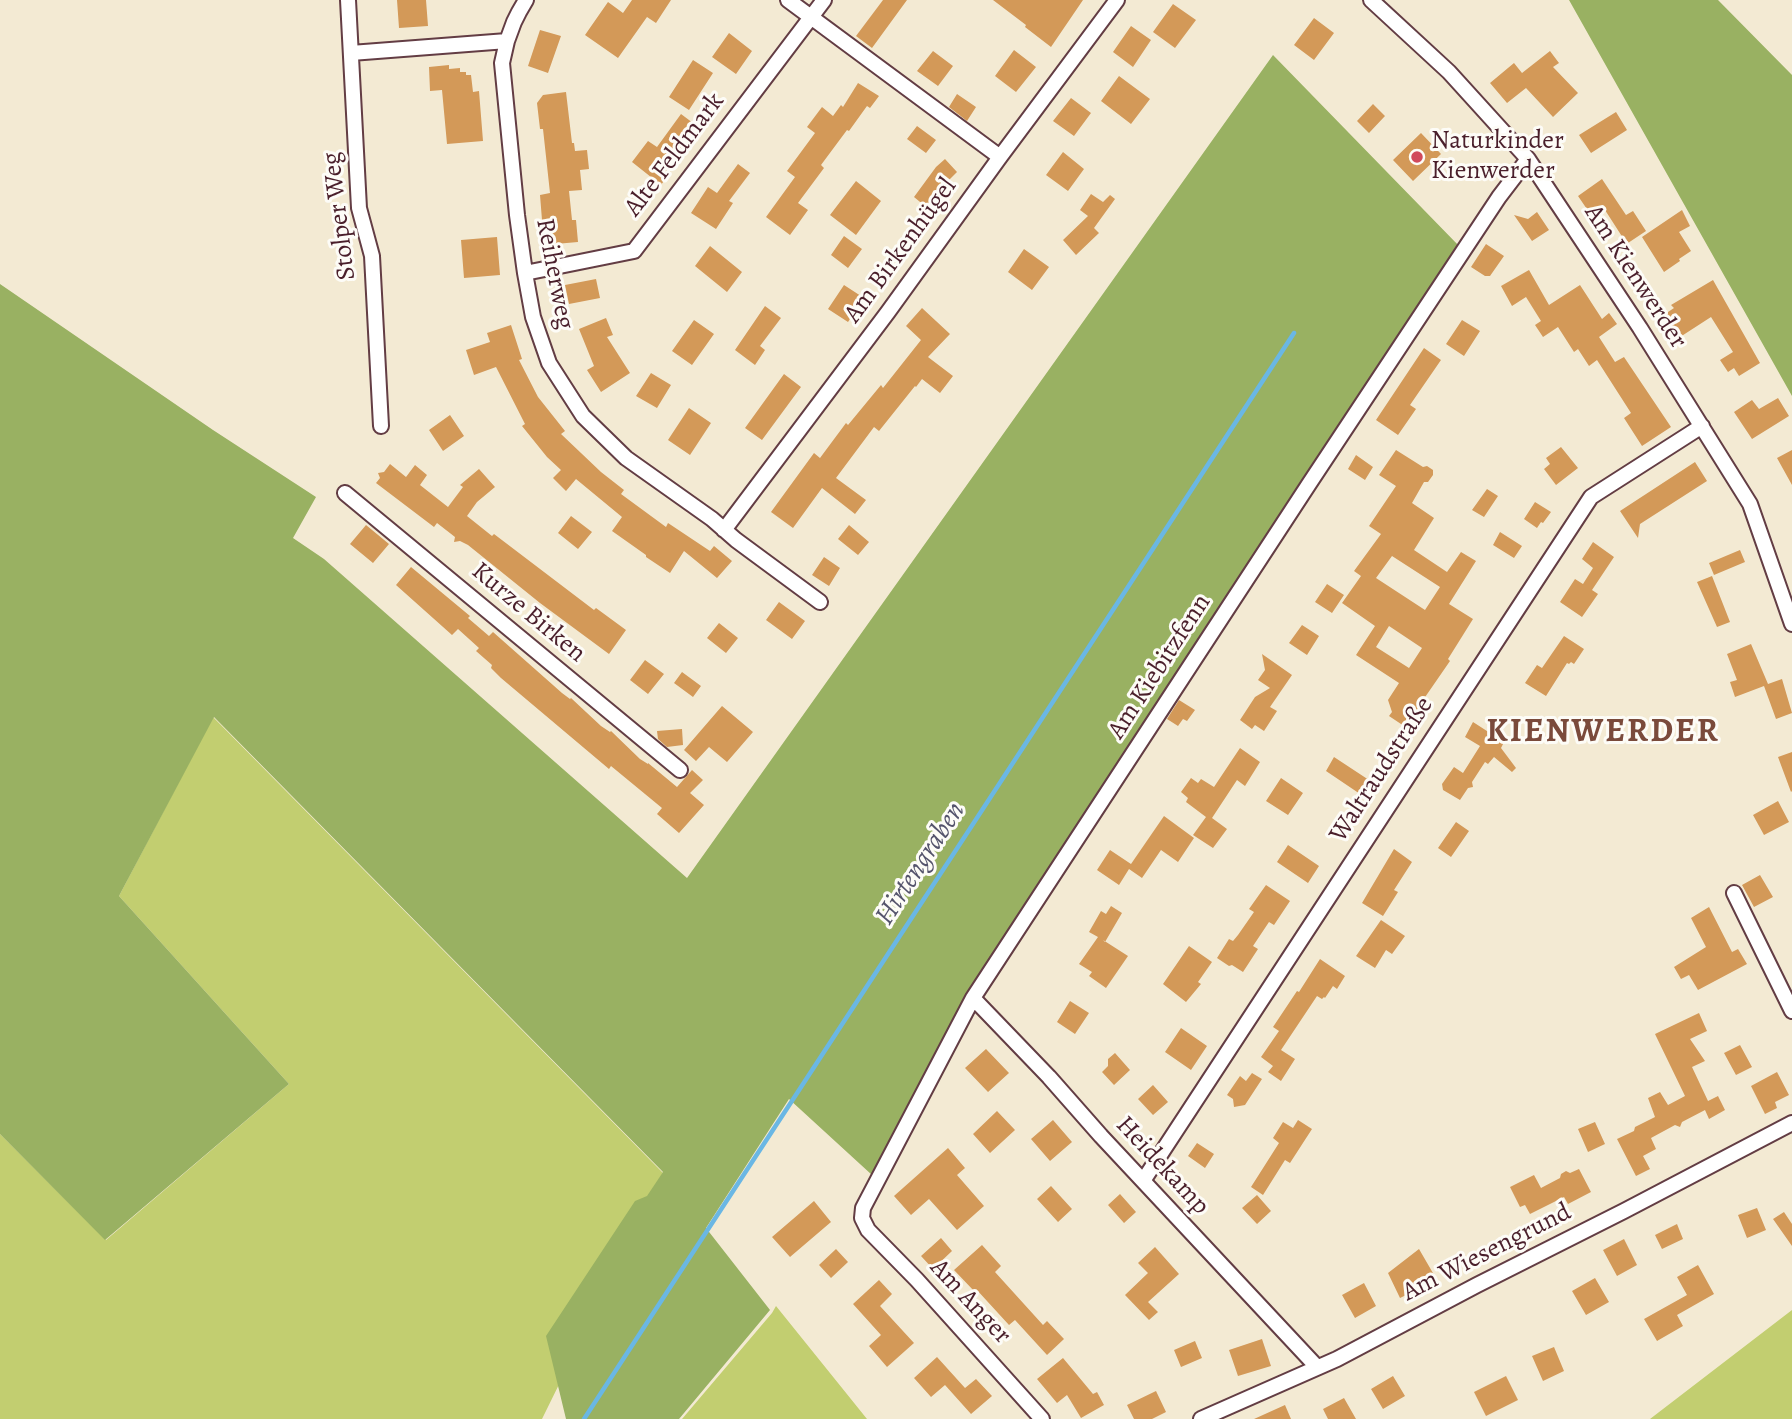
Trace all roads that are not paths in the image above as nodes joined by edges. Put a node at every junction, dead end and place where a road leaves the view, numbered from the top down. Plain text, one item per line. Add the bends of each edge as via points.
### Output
1 (348, 0) edge
2 (526, 0) edge
3 (788, 0) edge
4 (824, 0) edge
5 (1117, 0) edge
6 (1371, 0) edge
7 (811, 17) junction
8 (508, 41) junction
9 (351, 52) junction
10 (995, 153) junction
11 (1528, 159) junction
12 (525, 273) junction
13 (382, 426) dead end
14 (1702, 426) junction
15 (345, 493) dead end
16 (724, 530) junction
17 (820, 602) dead end
18 (1792, 624) edge
19 (680, 770) dead end
20 (1734, 893) dead end
21 (973, 998) junction
22 (1792, 1011) edge
23 (1792, 1123) edge
24 (1143, 1181) junction
25 (862, 1218) joint
26 (1317, 1367) junction
27 (1042, 1419) edge
28 (1201, 1419) edge

1 - 9 street, Stolper Weg
2 - 8 street, Reiherweg
3 - 7 street
4 - 7 street, Alte Feldmark
5 - 10 street, Am Birkenhügel
6 - 11 street, Am Kienwerder via 1449,72
7 - 10 street
7 - 12 street, Alte Feldmark via 634,251
8 - 9 street
8 - 12 street, Reiherweg via 502,63
9 - 13 street, Stolper Weg via 359,208 372,256
10 - 16 street, Am Birkenhügel via 888,312
11 - 14 street, Am Kienwerder
11 - 21 street, Am Kiebitzfenn via 1308,484
12 - 16 street, Reiherweg via 533,317 549,363 583,416 626,458
14 - 18 street, Am Kienwerder via 1750,504
14 - 24 street, Waltraudstraße via 1591,497
15 - 19 street, Kurze Birken
16 - 17 street, Reiherweg
20 - 22 street
21 - 24 street, Heidekamp
21 - 25 street, Am Kiebitzfenn via 868,1195
23 - 26 street, Am Wiesengrund
24 - 26 street, Heidekamp
25 - 27 street, Am Anger via 867,1230
26 - 28 street, Am Wiesengrund

